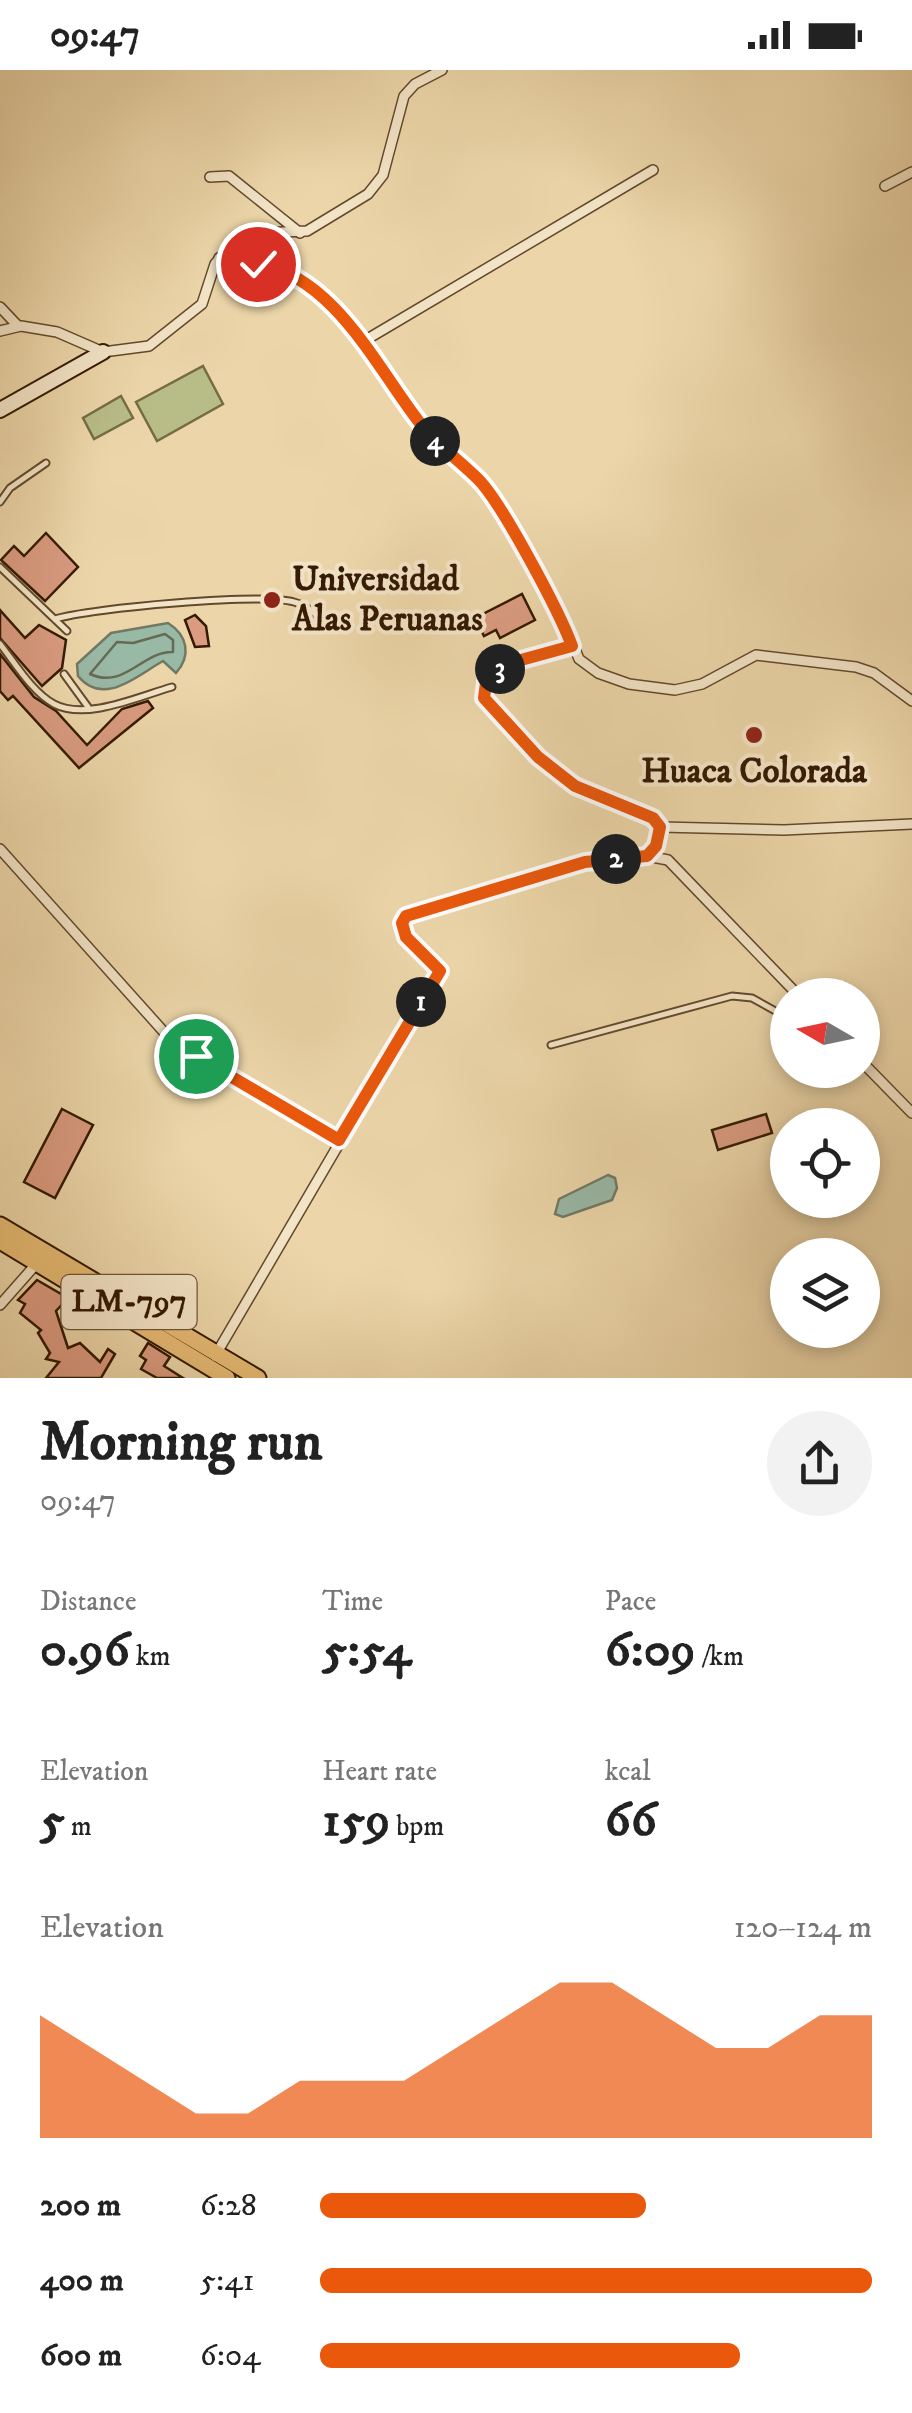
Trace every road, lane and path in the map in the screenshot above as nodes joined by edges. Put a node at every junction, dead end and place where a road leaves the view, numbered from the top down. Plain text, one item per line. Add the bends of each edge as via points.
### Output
1 (442, 70) edge
2 (653, 170) dead end
3 (912, 172) edge
4 (210, 177) dead end
5 (886, 186) dead end
6 (300, 233) junction
7 (219, 258) junction
8 (0, 307) edge
9 (18, 326) junction
10 (0, 331) edge
11 (364, 340) junction
12 (103, 352) junction
13 (0, 410) edge
14 (46, 463) dead end
15 (0, 502) edge
16 (0, 568) edge
17 (55, 619) junction
18 (331, 629) dead end
19 (67, 631) dead end
20 (0, 644) edge
21 (572, 646) junction
22 (64, 674) dead end
23 (172, 686) dead end
24 (912, 701) edge
25 (88, 707) junction
26 (912, 824) edge
27 (660, 827) junction
28 (0, 849) edge
29 (647, 856) junction
30 (782, 978) edge
31 (770, 1008) edge
32 (551, 1046) dead end
33 (880, 1080) edge
34 (912, 1113) edge
35 (339, 1140) junction
36 (0, 1225) edge
37 (0, 1241) edge
38 (41, 1258) junction
39 (0, 1305) edge
40 (213, 1360) junction
41 (227, 1378) edge
42 (258, 1378) edge

1 - 6 street via 404,96 374,188
2 - 11 street
3 - 5 street
4 - 6 street via 228,176
6 - 7 street via 260,232
7 - 11 street via 274,267 303,281
7 - 12 street via 197,309 149,346
8 - 9 street
9 - 10 street
9 - 12 street via 57,332
11 - 21 street via 442,450 481,481
12 - 13 street
14 - 15 lane
16 - 17 lane
17 - 18 lane via 98,610 268,600 299,603
17 - 19 lane
20 - 25 lane via 53,703
21 - 24 street via 598,673 640,686 675,690 702,684 756,655 856,667
21 - 27 street via 487,675 484,698 575,786 653,818
22 - 25 lane
23 - 25 lane
26 - 27 street
27 - 29 street
28 - 35 street via 172,1041
29 - 30 street via 668,860
29 - 35 street via 585,862 413,910 402,923 406,937 440,971
31 - 32 lane via 732,996
33 - 34 street
35 - 40 street
36 - 38 main road, LM-797
37 - 38 main road, LM-797
38 - 39 street
38 - 40 main road, LM-797
40 - 41 main road, LM-797
40 - 42 main road, LM-797

